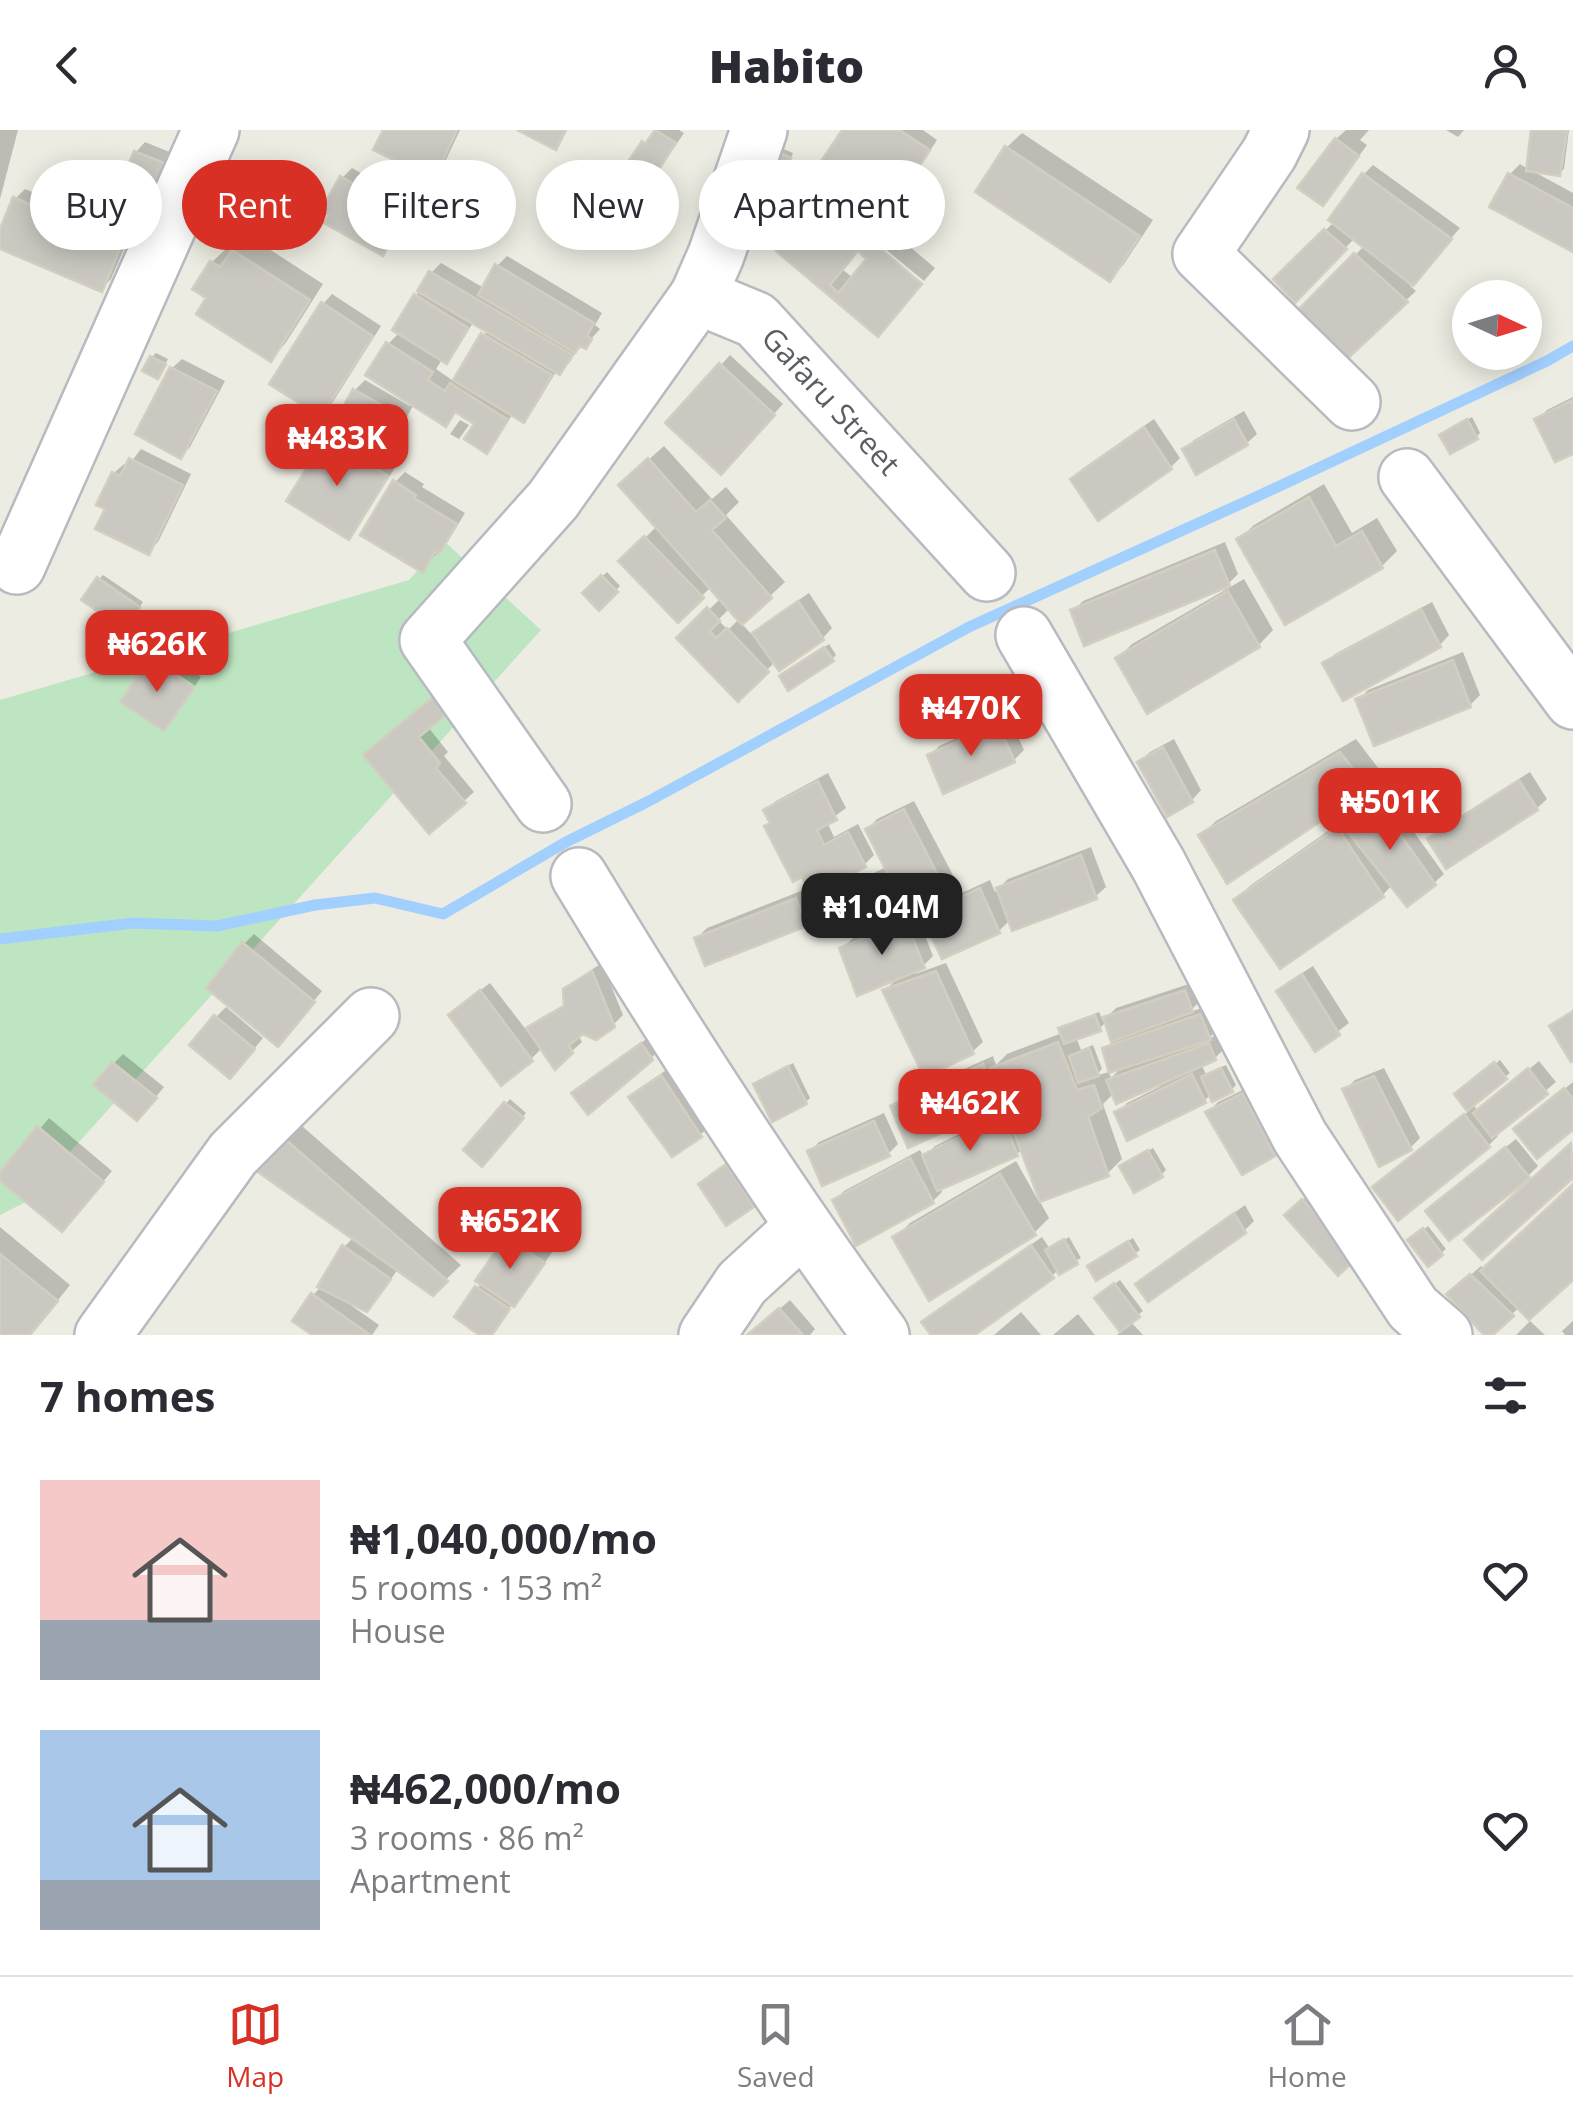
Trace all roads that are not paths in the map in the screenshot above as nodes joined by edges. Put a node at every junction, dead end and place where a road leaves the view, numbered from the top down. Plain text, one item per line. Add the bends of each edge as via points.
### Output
1 (211, 130) edge
2 (758, 130) edge
3 (1281, 130) edge
4 (698, 296) junction
5 (1352, 402) dead end
6 (1406, 476) dead end
7 (17, 566) dead end
8 (987, 573) dead end
9 (1024, 635) dead end
10 (1573, 701) edge
11 (543, 804) dead end
12 (580, 876) dead end
13 (371, 1016) dead end
14 (802, 1228) junction
15 (102, 1335) edge
16 (707, 1335) edge
17 (881, 1335) edge
18 (1444, 1335) edge

1 - 7 street
2 - 4 street
3 - 5 street via 1201,254
4 - 8 street, Gafaru Street via 756,320
4 - 11 street via 553,500 428,640
6 - 10 street
9 - 18 street via 1158,864 1300,1137 1413,1308
12 - 14 street
13 - 15 street via 233,1154
14 - 16 street via 742,1283
14 - 17 street

